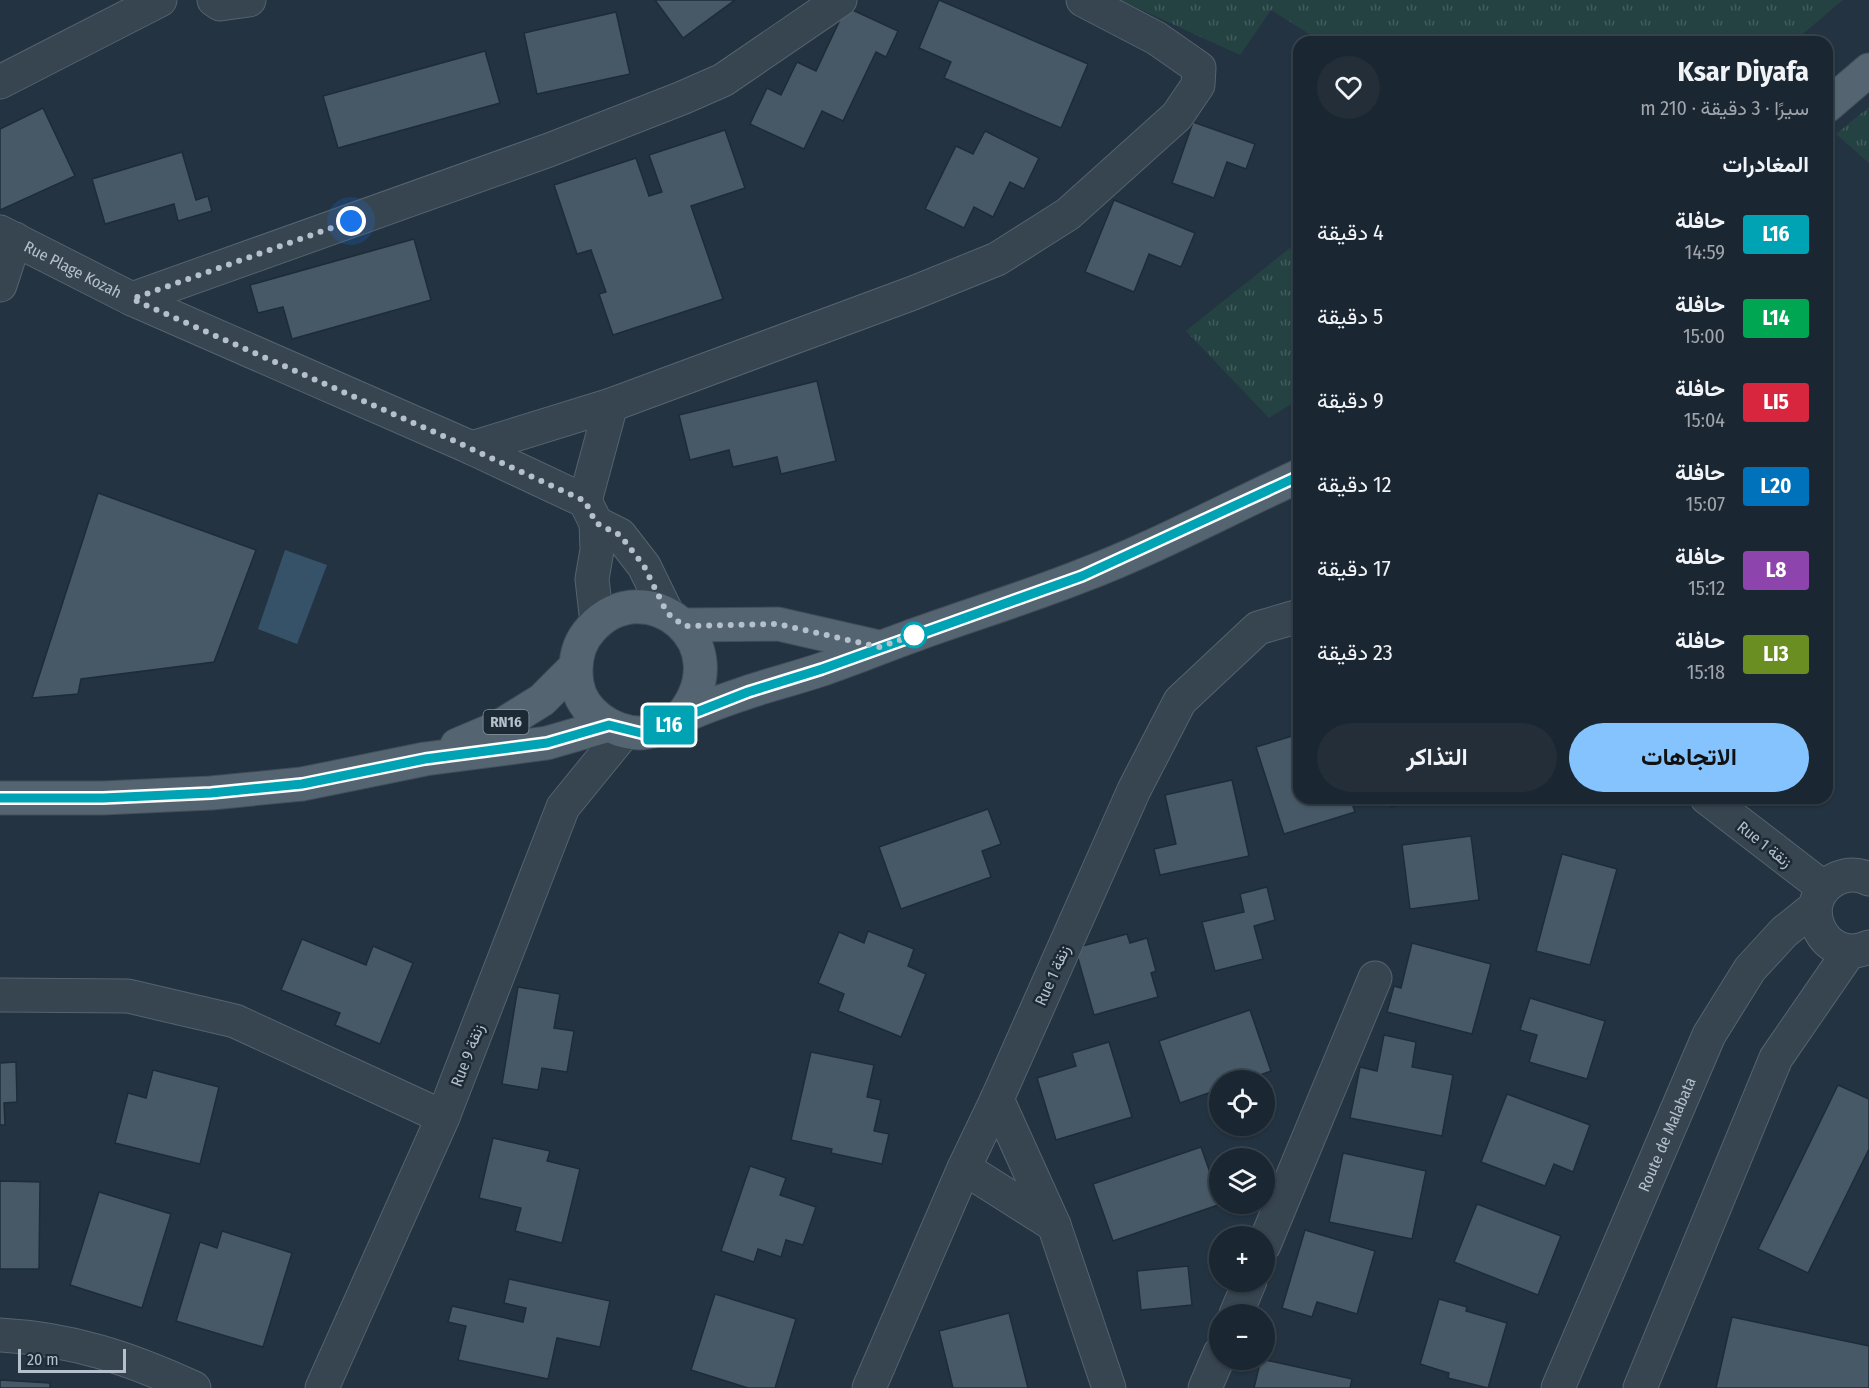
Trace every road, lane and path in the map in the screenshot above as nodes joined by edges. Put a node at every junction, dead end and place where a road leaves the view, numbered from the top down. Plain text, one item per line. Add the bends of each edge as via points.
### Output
1 (159, 0) edge
2 (214, 0) edge
3 (249, 0) edge
4 (840, 0) edge
5 (1083, 0) edge
6 (1869, 70) edge
7 (0, 82) edge
8 (1833, 101) edge
9 (7, 235) edge
10 (0, 285) edge
11 (132, 299) junction
12 (610, 405) junction
13 (471, 448) junction
14 (1293, 479) edge
15 (590, 512) junction
16 (1293, 618) edge
17 (675, 619) junction
18 (597, 623) junction
19 (879, 647) junction
20 (575, 667) junction
21 (679, 719) junction
22 (617, 728) junction
23 (425, 759) junction
24 (0, 798) edge
25 (1714, 804) edge
26 (1864, 874) edge
27 (1819, 898) junction
28 (1859, 950) edge
29 (1375, 978) dead end
30 (0, 995) edge
31 (997, 1100) junction
32 (443, 1117) junction
33 (964, 1168) junction
34 (1054, 1225) junction
35 (1272, 1226) edge
36 (0, 1335) edge
37 (1213, 1370) edge
38 (194, 1388) edge
39 (322, 1388) edge
40 (869, 1388) edge
41 (1109, 1388) edge
42 (1205, 1388) edge
43 (1558, 1388) edge
44 (1640, 1388) edge

1 - 7 street
2 - 3 street via 220,4
4 - 11 street via 723,80 682,98 549,150
5 - 12 street via 1156,38 1199,68 1198,86 1177,116 1068,214 997,259 913,294
6 - 8 main road
9 - 10 street
9 - 11 street, Rue Plage Kozah
11 - 13 street, Rue Plage Kozah
12 - 13 street
12 - 15 street
13 - 15 street, Rue Plage Kozah
14 - 19 main road, RN16 via 1082,576
15 - 17 street, Rue Plage Kozah via 620,535 644,566
15 - 18 street via 597,550 591,579
16 - 31 street, Rue 1 زنقة via 1258,628 1180,701 1134,790
17 - 18 main road, RN16 via 647,607 626,608
17 - 19 main road, RN16 via 778,624
17 - 21 main road via 696,643 701,669 691,705
18 - 20 main road, RN16 via 579,646
19 - 21 main road, RN16
20 - 22 main road via 586,706
20 - 23 main road, RN16 via 542,700 497,728
21 - 22 main road, RN16 via 661,729 641,733
22 - 23 main road, RN16 via 547,743
22 - 32 street, Rue 9 زنقة via 563,807
23 - 24 main road, RN16 via 302,784 256,789 103,798
25 - 27 street, Rue 1 زنقة
26 - 27 street, Route de Malabata via 1843,876
27 - 28 street via 1815,920 1823,937 1838,949
27 - 43 street, Route de Malabata via 1750,969 1708,1035
28 - 44 street via 1776,1058
29 - 35 street
30 - 32 street via 128,996 236,1021
31 - 33 street, Rue 1 زنقة
31 - 34 street
32 - 39 street, Rue 9 زنقة
33 - 34 street
33 - 40 street, Rue 1 زنقة
34 - 41 street
36 - 38 street via 97,1350 140,1363
37 - 42 street

